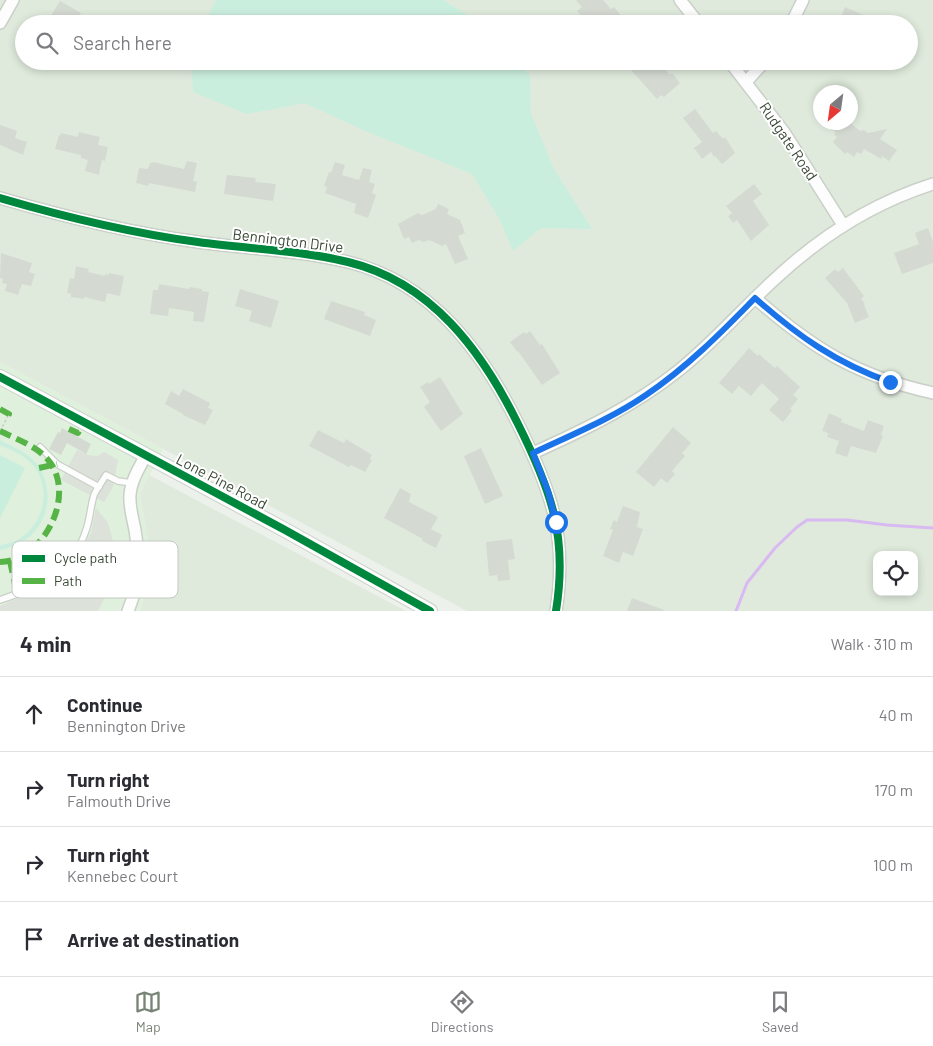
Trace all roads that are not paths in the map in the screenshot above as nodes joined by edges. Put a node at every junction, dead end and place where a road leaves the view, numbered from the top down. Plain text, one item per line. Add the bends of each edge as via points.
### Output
1 (13, 0) edge
2 (680, 0) edge
3 (802, 0) edge
4 (692, 15) edge
5 (795, 15) edge
6 (0, 23) edge
7 (736, 70) edge
8 (757, 70) edge
9 (746, 82) junction
10 (933, 184) edge
11 (0, 198) edge
12 (843, 225) junction
13 (755, 298) junction
14 (0, 377) edge
15 (933, 393) edge
16 (40, 447) dead end
17 (533, 453) junction
18 (146, 456) junction
19 (132, 484) junction
20 (99, 487) junction
21 (82, 541) edge
22 (136, 541) edge
23 (12, 596) edge
24 (133, 598) edge
25 (0, 600) edge
26 (128, 611) edge
27 (430, 611) edge
28 (556, 611) edge

1 - 6 street
2 - 4 street
3 - 5 street
7 - 9 street, Rudgate Road
8 - 9 street
9 - 12 street, Rudgate Road via 784,132
10 - 12 street via 888,201
11 - 17 street, Bennington Drive via 131,230 226,246 325,257 381,273 427,300 467,339 497,382
12 - 13 street via 793,262
13 - 15 street via 780,321 838,360 884,380
13 - 17 street via 693,358 645,396
14 - 18 street, Lone Pine Road
16 - 20 lane via 57,464
17 - 28 street, Bennington Drive via 548,491 559,537 561,567
18 - 19 street
18 - 27 street, Lone Pine Road
19 - 20 lane via 106,475
19 - 22 street via 130,502
20 - 21 lane
23 - 25 lane
24 - 26 street

